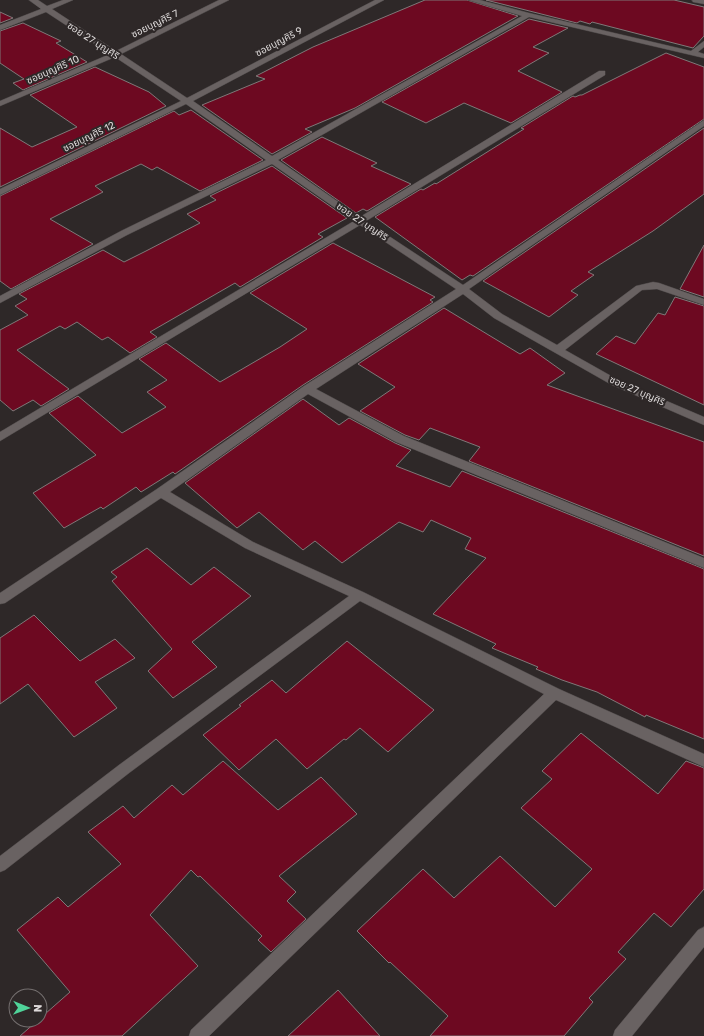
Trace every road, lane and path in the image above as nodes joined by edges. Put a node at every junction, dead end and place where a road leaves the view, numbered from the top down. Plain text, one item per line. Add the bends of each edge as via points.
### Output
1 (33, 0) edge
2 (69, 0) edge
3 (225, 0) edge
4 (380, 0) edge
5 (472, 0) edge
6 (696, 0) edge
7 (704, 2) edge
8 (46, 10) junction
9 (528, 15) junction
10 (0, 28) edge
11 (704, 43) edge
12 (693, 53) junction
13 (114, 55) junction
14 (704, 56) edge
15 (602, 73) dead end
16 (187, 101) junction
17 (0, 104) edge
18 (704, 122) edge
19 (272, 160) junction
20 (0, 192) edge
21 (360, 221) junction
22 (463, 289) junction
23 (0, 300) edge
24 (704, 302) edge
25 (558, 350) junction
26 (308, 389) junction
27 (704, 420) edge
28 (0, 437) edge
29 (161, 492) junction
30 (704, 563) edge
31 (359, 595) junction
32 (0, 599) edge
33 (554, 693) junction
34 (704, 761) edge
35 (0, 865) edge
36 (704, 935) edge
37 (197, 1036) edge
38 (621, 1036) edge

1 - 8 street, ซอย 27 บุญศิริ
2 - 8 street
3 - 13 street, ซอยบุญศิริ 7
4 - 16 street, ซอยบุญศิริ 9
5 - 9 street
6 - 7 street
8 - 10 street
8 - 13 street, ซอย 27 บุญศิริ
9 - 12 street
9 - 19 street
11 - 12 street
12 - 14 street
13 - 16 street, ซอย 27 บุญศิริ
13 - 17 street, ซอยบุญศิริ 10
15 - 21 street
16 - 19 street, ซอย 27 บุญศิริ
16 - 20 street, ซอยบุญศิริ 12
18 - 22 street
19 - 21 street, ซอย 27 บุญศิริ
19 - 23 street via 124,233
21 - 22 street, ซอย 27 บุญศิริ
21 - 28 street
22 - 25 street, ซอย 27 บุญศิริ via 498,316
22 - 26 street
24 - 25 street via 659,286 640,288
25 - 27 street, ซอย 27 บุญศิริ via 616,383
26 - 29 street
26 - 30 street via 400,439
29 - 31 street via 249,545
29 - 32 street
31 - 33 street
31 - 35 street via 124,769
33 - 34 street
33 - 37 street
36 - 38 street

